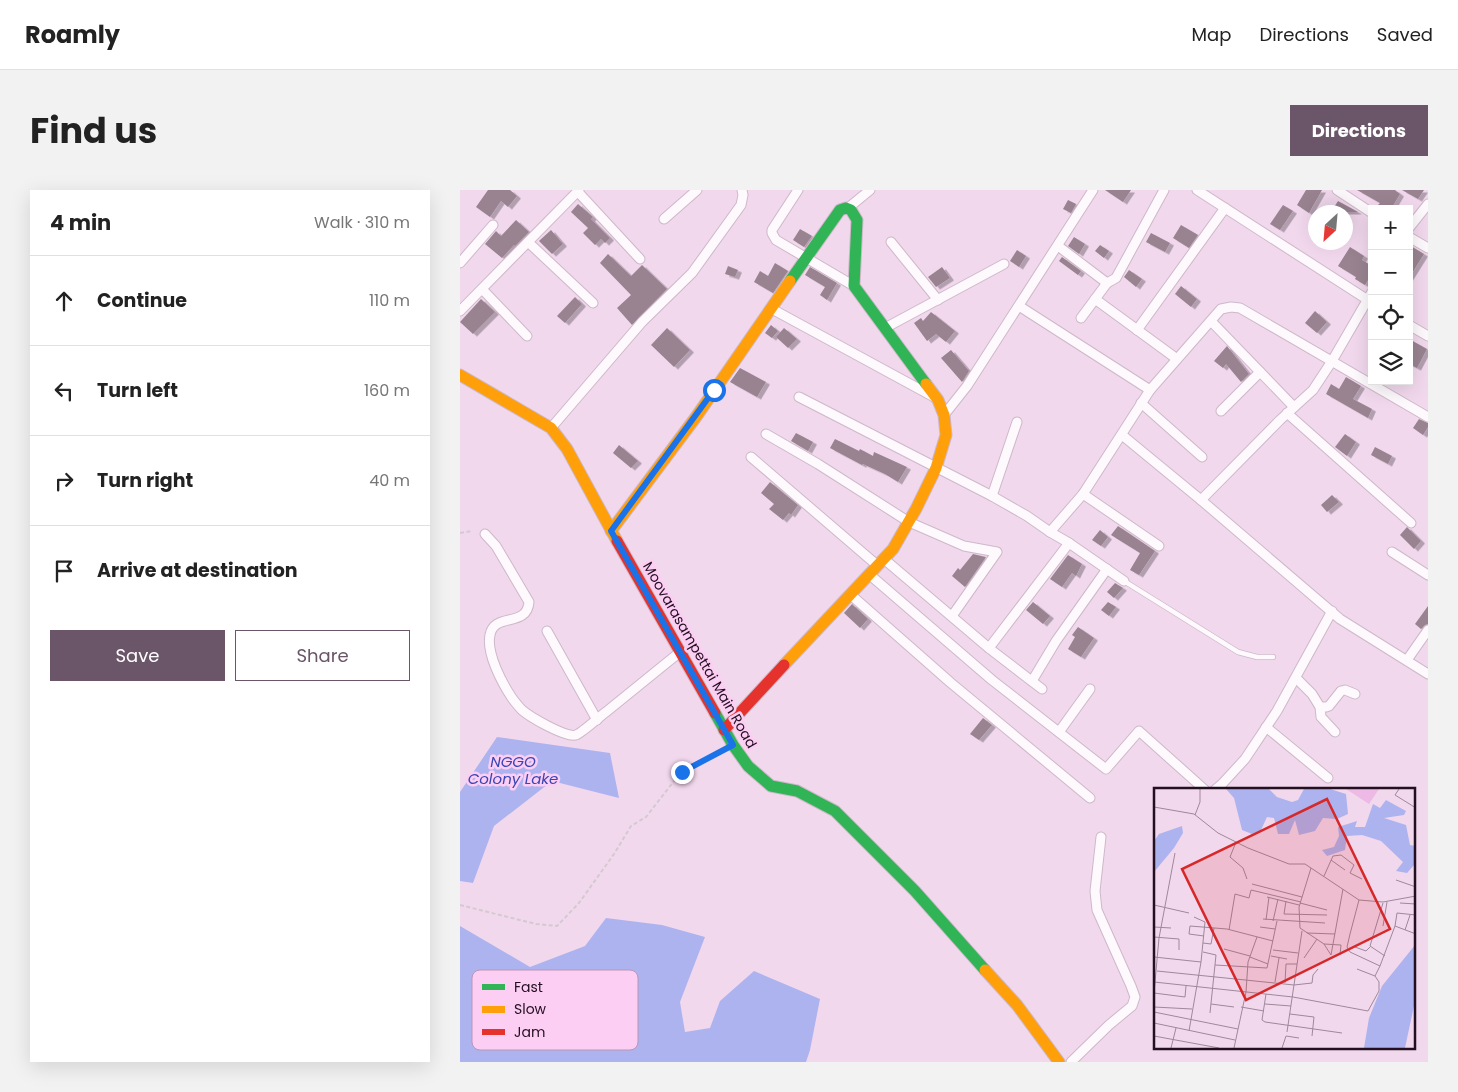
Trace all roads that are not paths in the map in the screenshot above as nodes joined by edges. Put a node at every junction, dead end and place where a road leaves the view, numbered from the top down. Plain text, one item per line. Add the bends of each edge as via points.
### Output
1 (697, 190) edge
2 (742, 190) edge
3 (798, 190) edge
4 (870, 190) edge
5 (1093, 190) edge
6 (1164, 190) edge
7 (1197, 190) edge
8 (1337, 190) edge
9 (578, 191) edge
10 (1428, 204) edge
11 (848, 208) junction
12 (1225, 208) junction
13 (1368, 210) edge
14 (664, 219) dead end
15 (1413, 223) edge
16 (493, 225) dead end
17 (1413, 239) edge
18 (528, 242) junction
19 (891, 242) dead end
20 (1058, 246) junction
21 (1428, 248) edge
22 (808, 258) junction
23 (640, 259) dead end
24 (460, 263) edge
25 (1004, 264) dead end
26 (1107, 283) junction
27 (854, 286) junction
28 (482, 289) junction
29 (1368, 297) edge
30 (938, 300) junction
31 (1095, 300) junction
32 (1368, 301) edge
33 (593, 303) dead end
34 (1019, 306) junction
35 (772, 309) junction
36 (460, 311) edge
37 (1081, 318) dead end
38 (1211, 321) junction
39 (1413, 327) edge
40 (885, 328) junction
41 (1137, 330) junction
42 (527, 336) dead end
43 (1428, 336) edge
44 (1177, 359) junction
45 (1332, 361) junction
46 (1260, 372) junction
47 (460, 375) edge
48 (1150, 390) junction
49 (799, 396) dead end
50 (938, 400) junction
51 (1141, 403) junction
52 (1291, 410) junction
53 (1222, 411) dead end
54 (944, 415) junction
55 (1428, 417) edge
56 (1017, 422) dead end
57 (551, 428) junction
58 (766, 434) dead end
59 (1122, 435) junction
60 (751, 457) dead end
61 (1202, 457) dead end
62 (936, 468) junction
63 (1083, 494) junction
64 (992, 496) junction
65 (1201, 500) junction
66 (909, 522) junction
67 (1411, 523) dead end
68 (611, 531) junction
69 (1050, 532) junction
70 (485, 534) dead end
71 (1069, 543) junction
72 (1159, 546) dead end
73 (1392, 552) dead end
74 (877, 567) junction
75 (1107, 569) junction
76 (1428, 575) edge
77 (1124, 581) joint
78 (851, 595) junction
79 (1332, 611) junction
80 (952, 616) junction
81 (547, 630) dead end
82 (1428, 630) edge
83 (989, 648) junction
84 (680, 652) junction
85 (1273, 656) dead end
86 (1407, 660) junction
87 (1428, 674) edge
88 (1296, 678) junction
89 (1032, 681) junction
90 (1042, 689) dead end
91 (1090, 689) dead end
92 (1355, 694) dead end
93 (1320, 707) junction
94 (597, 720) junction
95 (1266, 727) junction
96 (724, 730) junction
97 (1059, 732) junction
98 (1335, 732) dead end
99 (1328, 778) dead end
100 (1203, 788) edge
101 (1217, 788) edge
102 (1090, 798) dead end
103 (1101, 837) dead end
104 (1059, 1062) edge
105 (1071, 1062) edge

1 - 14 street
2 - 57 street via 741,205 692,273 642,322
3 - 22 street via 772,233 776,240
4 - 11 street
5 - 20 street
6 - 26 street via 1116,278
7 - 12 street
8 - 13 street
9 - 18 street
9 - 23 street
10 - 15 street
11 - 22 street via 840,210
11 - 27 street via 857,220
12 - 29 street
12 - 41 street
16 - 24 street
17 - 21 street
18 - 28 street
18 - 33 street
19 - 30 street
20 - 26 street
20 - 34 street
22 - 27 street
22 - 35 street
25 - 30 street
26 - 31 street
27 - 40 street
28 - 36 street
28 - 42 street
30 - 40 street
31 - 37 street
31 - 41 street
32 - 45 street
34 - 48 street
34 - 54 street via 967,386
35 - 50 street
35 - 68 street
38 - 44 street
38 - 45 street via 1221,309 1240,308
38 - 46 street
39 - 43 street
40 - 50 street
41 - 44 street
44 - 48 street
45 - 52 street via 1313,390
45 - 55 street
46 - 52 street
46 - 53 street
47 - 57 street, Moovarasampettai Main Road
48 - 51 street
49 - 62 street
50 - 54 street
51 - 59 street
51 - 61 street
52 - 65 street
52 - 67 street
54 - 62 street via 946,435
56 - 64 street
57 - 68 street, Moovarasampettai Main Road via 567,449
58 - 66 street
59 - 63 street
59 - 65 street
60 - 74 street
62 - 64 street
62 - 66 street
63 - 69 street
63 - 72 street
64 - 69 street
65 - 79 street
66 - 74 street via 894,549
66 - 80 street via 964,546 997,552
68 - 84 street, Moovarasampettai Main Road
69 - 71 street
70 - 94 street via 496,546 530,602 521,616 495,624 489,636 496,666 512,699 532,718 570,735 576,735
71 - 75 street
71 - 83 street
73 - 76 street
74 - 78 street
74 - 80 street
74 - 97 street via 992,680
75 - 77 street
75 - 89 street
77 - 85 lane via 1238,652 1257,657
78 - 96 street
78 - 102 street
79 - 86 street
79 - 88 street
80 - 83 street
81 - 94 street
82 - 86 street
83 - 89 street
84 - 94 street
84 - 96 street, Moovarasampettai Main Road
86 - 87 street
88 - 93 street
88 - 95 street
89 - 90 street
91 - 97 street
92 - 93 street via 1341,691 1329,706
93 - 98 street via 1321,717
95 - 99 street
95 - 101 street via 1245,758
96 - 104 street, Moovarasampettai Main Road via 748,766 771,786 797,791 835,811 915,891 1017,1005
97 - 100 street via 1106,769 1139,731
103 - 105 street via 1095,891 1097,910 1135,996 1132,1006

